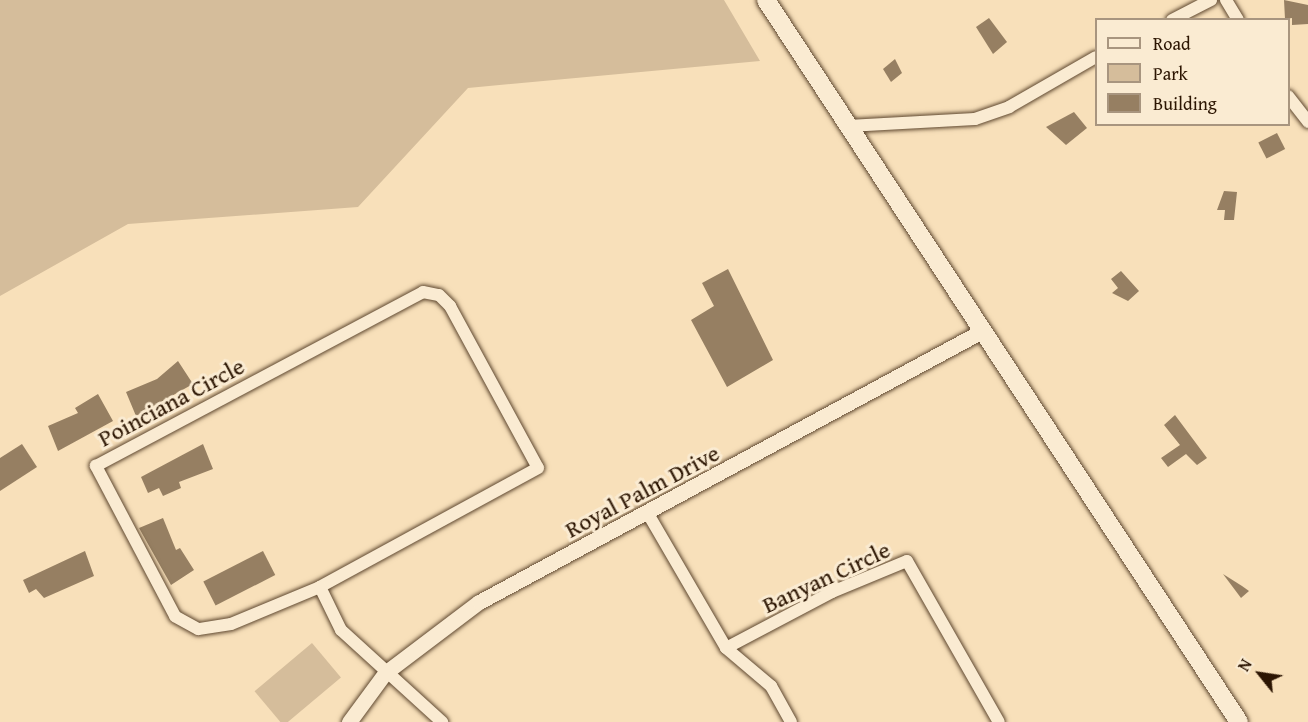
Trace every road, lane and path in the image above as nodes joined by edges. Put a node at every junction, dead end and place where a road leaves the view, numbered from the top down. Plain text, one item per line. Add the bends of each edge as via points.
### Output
1 (766, 0) edge
2 (1211, 0) edge
3 (1226, 0) edge
4 (1176, 18) edge
5 (1237, 18) edge
6 (1095, 58) edge
7 (1290, 99) edge
8 (1308, 122) edge
9 (848, 126) junction
10 (982, 331) junction
11 (648, 512) junction
12 (320, 587) junction
13 (726, 648) junction
14 (385, 673) junction
15 (350, 722) edge
16 (442, 722) edge
17 (790, 722) edge
18 (999, 722) edge
19 (1239, 722) edge

1 - 9 main road
2 - 4 street
3 - 5 street
6 - 9 street via 1009,107 975,119
7 - 8 street
9 - 10 main road
10 - 11 street, Royal Palm Drive
10 - 19 main road
11 - 13 street
11 - 14 street, Royal Palm Drive via 479,602
12 - 12 street, Poinciana Circle via 538,468 439,295 423,292 96,466 175,615 198,629 231,624
12 - 14 street via 341,630
13 - 17 street via 771,686
13 - 18 street, Banyan Circle via 832,592 907,561
14 - 15 street, Royal Palm Drive
14 - 16 street

